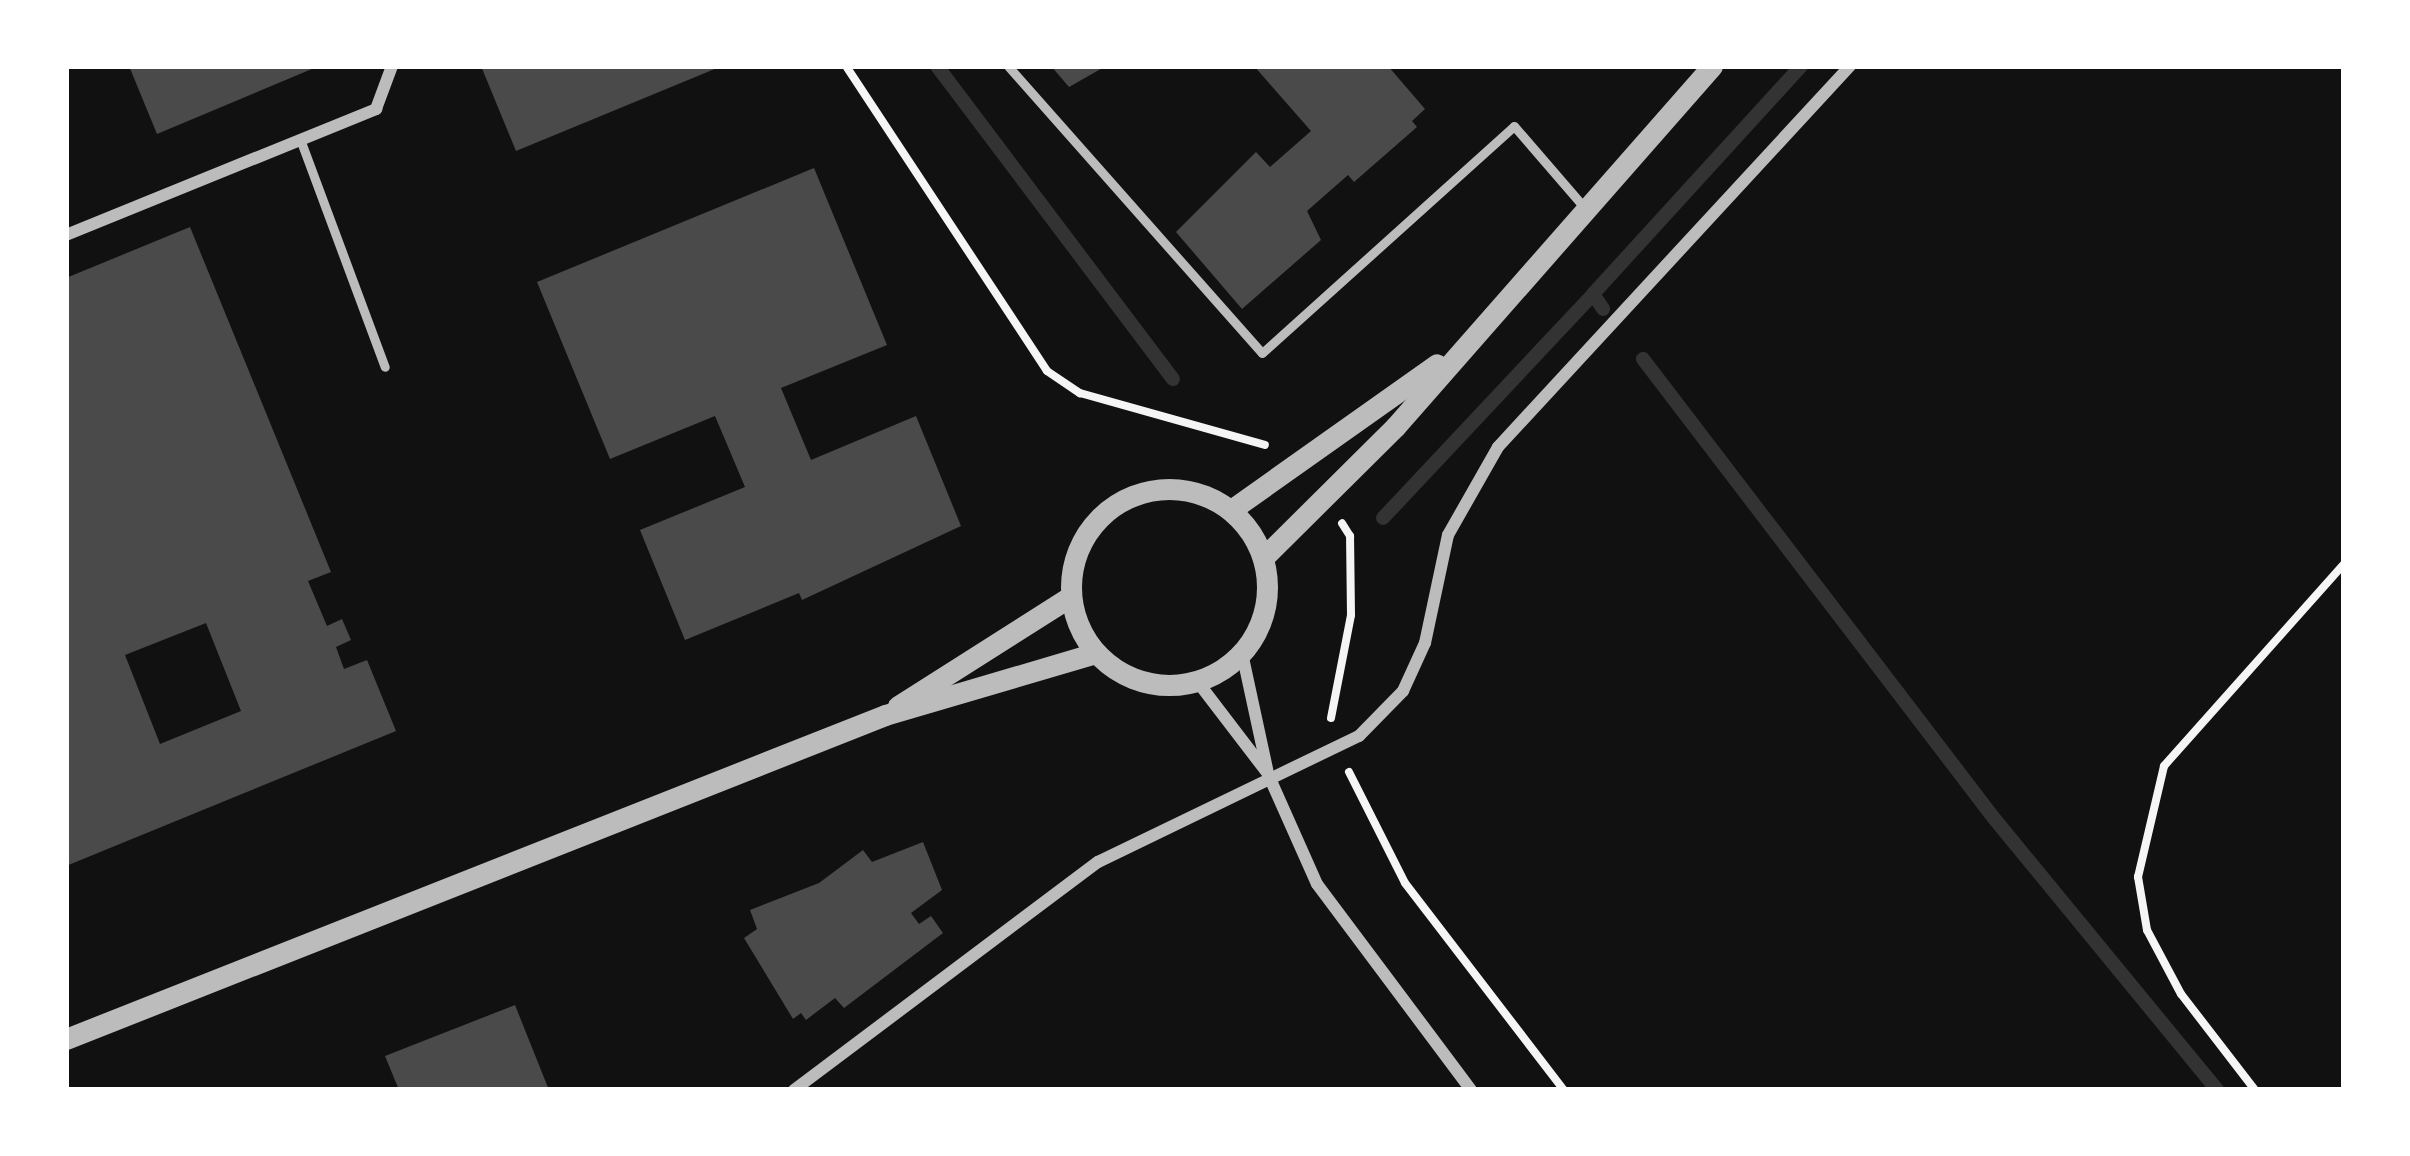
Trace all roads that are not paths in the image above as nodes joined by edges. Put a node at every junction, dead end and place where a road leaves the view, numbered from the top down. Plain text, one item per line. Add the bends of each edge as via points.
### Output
1 (392, 66) edge
2 (1008, 66) edge
3 (1712, 66) edge
4 (1850, 66) edge
5 (300, 139) junction
6 (1584, 206) junction
7 (66, 235) edge
8 (1453, 354) junction
9 (385, 367) dead end
10 (1231, 510) junction
11 (1263, 558) junction
12 (1070, 597) junction
13 (1095, 653) junction
14 (1242, 653) junction
15 (1196, 682) junction
16 (886, 715) junction
17 (1268, 774) junction
18 (66, 1039) edge
19 (794, 1090) edge
20 (1471, 1090) edge

1 - 5 street via 376,109
2 - 6 lane via 1262,353 1514,126
3 - 6 street
4 - 17 street via 1498,447 1448,535 1425,643 1403,691 1359,736
5 - 7 street
5 - 9 lane
6 - 8 street
8 - 10 street
8 - 11 street via 1328,499
10 - 11 street
10 - 12 street via 1178,490 1121,500 1091,524 1073,559
11 - 14 street via 1268,591
12 - 13 street
12 - 16 street
13 - 15 street via 1142,682
13 - 16 street
14 - 15 street
14 - 17 street
15 - 17 street
16 - 18 street
17 - 19 street via 1098,862
17 - 20 street via 1317,884

